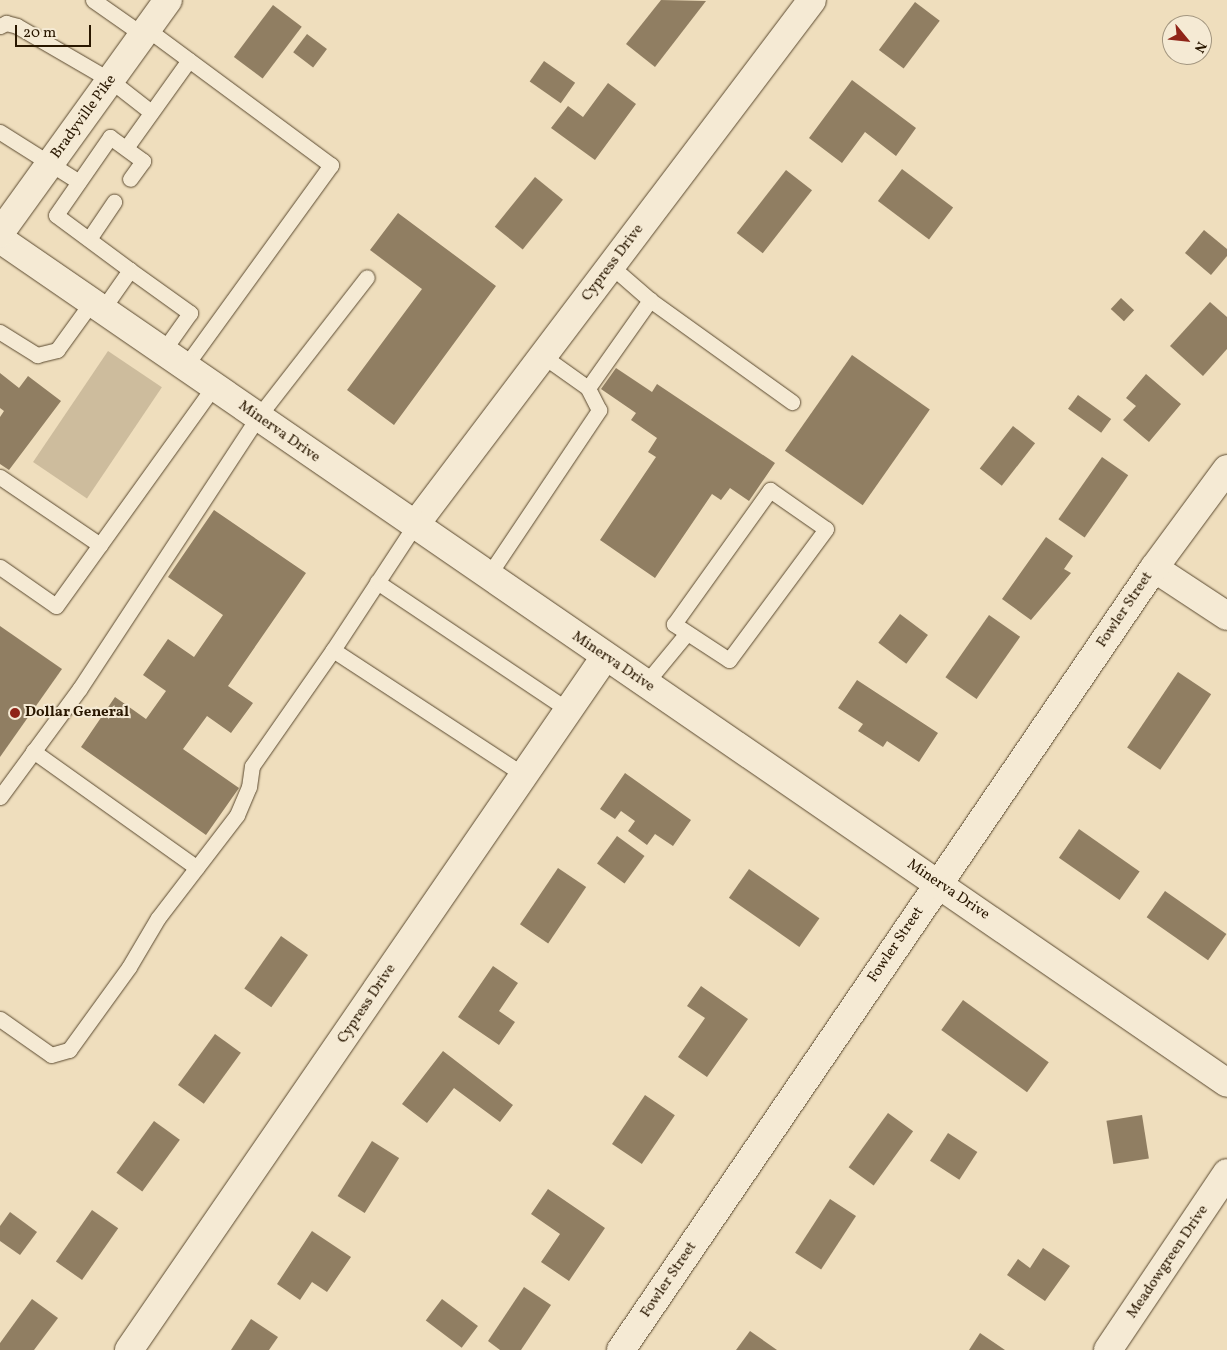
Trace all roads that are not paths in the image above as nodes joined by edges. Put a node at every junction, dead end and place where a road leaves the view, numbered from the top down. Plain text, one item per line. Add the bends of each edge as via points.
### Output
1 (93, 0) edge
2 (168, 0) edge
3 (812, 0) edge
4 (0, 26) edge
5 (144, 32) junction
6 (189, 60) junction
7 (110, 80) junction
8 (151, 112) junction
9 (0, 132) edge
10 (126, 148) junction
11 (51, 163) junction
12 (130, 179) dead end
13 (79, 182) junction
14 (114, 202) dead end
15 (0, 233) edge
16 (0, 239) edge
17 (88, 239) junction
18 (611, 266) junction
19 (130, 270) junction
20 (367, 277) dead end
21 (650, 300) junction
22 (97, 306) junction
23 (0, 332) edge
24 (162, 351) junction
25 (543, 356) junction
26 (185, 367) junction
27 (214, 386) junction
28 (588, 388) junction
29 (792, 402) dead end
30 (258, 417) junction
31 (1227, 469) edge
32 (0, 477) edge
33 (415, 525) junction
34 (100, 545) junction
35 (0, 567) edge
36 (1154, 568) junction
37 (488, 576) junction
38 (378, 582) junction
39 (1227, 616) edge
40 (687, 633) junction
41 (333, 650) junction
42 (605, 657) junction
43 (645, 684) junction
44 (568, 710) junction
45 (33, 751) junction
46 (524, 775) junction
47 (0, 797) edge
48 (196, 868) junction
49 (938, 883) junction
50 (0, 1019) edge
51 (1227, 1083) edge
52 (1227, 1173) edge
53 (129, 1350) edge
54 (621, 1350) edge
55 (1108, 1350) edge

1 - 5 lane
2 - 5 street, Bradyville Pike
3 - 18 street, Cypress Drive
4 - 7 lane via 6,23 17,26
5 - 6 lane
5 - 7 street, Bradyville Pike
6 - 8 lane
6 - 26 lane via 331,165
7 - 8 lane
7 - 11 street, Bradyville Pike
8 - 10 lane
9 - 11 lane
10 - 12 lane via 143,161
10 - 13 lane via 110,137
11 - 13 lane
11 - 15 street, Bradyville Pike
13 - 17 lane via 56,215
14 - 17 lane
16 - 22 street, Minerva Drive
17 - 19 lane
18 - 21 lane
18 - 25 street, Cypress Drive
19 - 22 lane
19 - 24 lane via 190,313
20 - 30 lane
21 - 28 lane
21 - 29 lane
22 - 23 lane via 57,350 37,355
22 - 24 street, Minerva Drive
24 - 26 street, Minerva Drive
25 - 28 lane
25 - 33 street, Cypress Drive
26 - 27 street, Minerva Drive
27 - 30 street, Minerva Drive
27 - 34 lane
28 - 37 lane via 599,410
30 - 33 street, Minerva Drive
30 - 45 lane via 80,688
31 - 36 street, Fowler Street
32 - 34 lane
33 - 37 street, Minerva Drive
33 - 38 lane
34 - 35 lane via 56,606
36 - 39 street
36 - 49 street, Fowler Street
37 - 42 street, Minerva Drive
38 - 41 lane
38 - 44 lane
40 - 40 lane via 674,624 770,490 826,529 729,660
40 - 43 lane
41 - 46 lane
41 - 48 lane via 252,766 249,787 237,816
42 - 43 street, Minerva Drive
42 - 44 street, Cypress Drive
43 - 49 street, Minerva Drive
44 - 46 street, Cypress Drive
45 - 47 lane
45 - 48 lane
46 - 53 street, Cypress Drive
48 - 50 lane via 69,1050 51,1056
49 - 51 street, Minerva Drive
49 - 54 street, Fowler Street
52 - 55 street, Meadowgreen Drive

